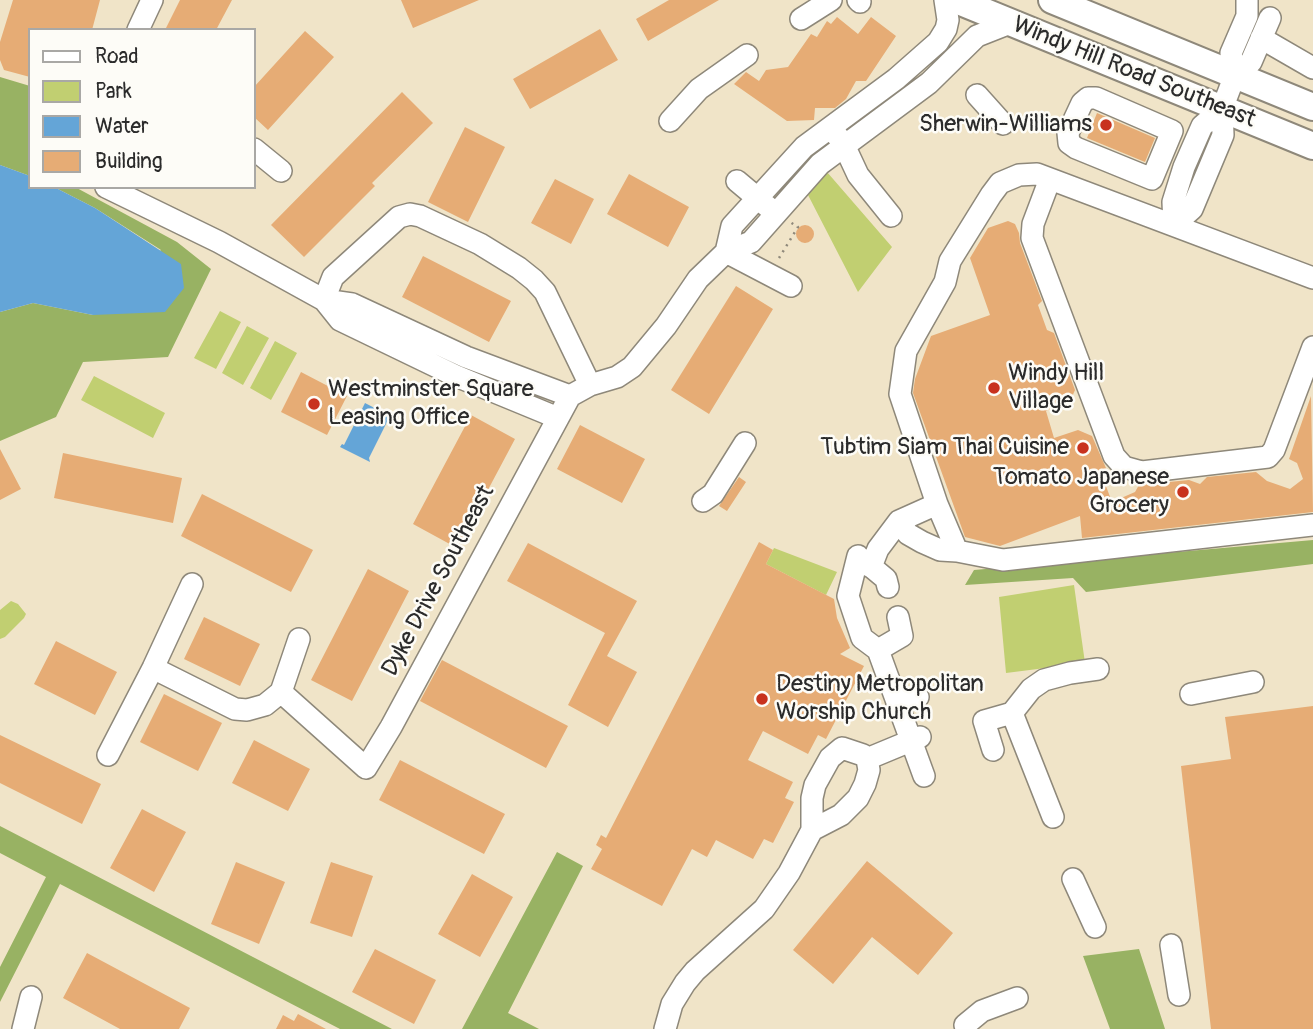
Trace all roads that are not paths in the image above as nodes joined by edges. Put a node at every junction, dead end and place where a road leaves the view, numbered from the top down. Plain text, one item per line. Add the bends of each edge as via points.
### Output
1 (152, 0) edge
2 (831, 0) edge
3 (945, 0) edge
4 (956, 0) edge
5 (1052, 0) edge
6 (1263, 15) edge
7 (801, 19) dead end
8 (1010, 23) junction
9 (139, 28) edge
10 (747, 55) dead end
11 (1313, 68) edge
12 (1235, 75) junction
13 (977, 95) dead end
14 (1313, 107) edge
15 (1222, 109) junction
16 (670, 121) dead end
17 (1003, 124) dead end
18 (830, 126) junction
19 (844, 145) junction
20 (1313, 146) edge
21 (256, 151) edge
22 (1161, 158) junction
23 (1184, 167) junction
24 (281, 171) dead end
25 (1050, 179) junction
26 (737, 181) dead end
27 (110, 189) edge
28 (758, 197) junction
29 (775, 214) junction
30 (891, 216) dead end
31 (1174, 225) junction
32 (726, 252) junction
33 (1313, 278) edge
34 (791, 286) dead end
35 (324, 300) junction
36 (1313, 347) edge
37 (590, 385) junction
38 (570, 396) junction
39 (558, 418) junction
40 (745, 443) dead end
41 (703, 501) dead end
42 (937, 504) junction
43 (899, 521) junction
44 (1313, 525) edge
45 (957, 551) junction
46 (858, 558) junction
47 (192, 584) dead end
48 (888, 587) dead end
49 (898, 617) dead end
50 (299, 639) dead end
51 (878, 650) junction
52 (153, 668) junction
53 (1098, 669) dead end
54 (1253, 682) dead end
55 (281, 692) junction
56 (1191, 694) dead end
57 (918, 696) dead end
58 (897, 704) junction
59 (1012, 713) junction
60 (915, 739) junction
61 (993, 750) dead end
62 (108, 755) dead end
63 (867, 758) junction
64 (924, 775) dead end
65 (1053, 817) dead end
66 (812, 830) junction
67 (1073, 879) dead end
68 (1095, 926) dead end
69 (1171, 946) dead end
70 (1179, 995) dead end
71 (31, 997) dead end
72 (1017, 998) dead end
73 (965, 1025) dead end
74 (23, 1029) edge
75 (665, 1029) edge

1 - 9 street
2 - 7 street
3 - 18 street via 946,29
4 - 8 main road, Windy Hill Road Southeast
5 - 12 main road, Windy Hill Road Southeast
6 - 11 street
6 - 12 street via 1231,53
8 - 15 main road, Windy Hill Road Southeast
8 - 19 street via 977,36 929,83
10 - 16 street via 698,89
12 - 14 main road, Windy Hill Road Southeast
12 - 15 street
13 - 17 street
15 - 20 main road, Windy Hill Road Southeast
15 - 23 street via 1202,126
15 - 31 street via 1223,135 1192,209
18 - 19 street
18 - 28 street
19 - 29 street via 820,164
19 - 30 street via 858,175 869,178
21 - 24 street
22 - 22 street via 1172,131 1096,98 1082,103 1068,134 1069,143 1076,148 1152,179
22 - 23 street
23 - 31 street via 1173,202
25 - 31 street
25 - 36 street via 1032,239 1114,456 1124,467 1142,472 1268,457
25 - 42 street via 1031,173 1000,183 950,261 945,282 906,351 900,394
26 - 28 street
27 - 35 street
28 - 29 street
28 - 32 street via 732,226
29 - 32 street via 751,242
31 - 33 street
32 - 34 street
32 - 37 street via 698,279 632,367
35 - 37 street via 333,276 399,217 420,216 480,244 534,280 545,292
35 - 38 street via 352,304 466,357
35 - 39 street via 340,320 456,376
37 - 38 street
38 - 39 street, Dyke Drive Southeast
39 - 55 street, Dyke Drive Southeast via 366,768
40 - 41 street via 713,494
42 - 43 street
42 - 45 street
43 - 45 street via 908,534 922,542
43 - 46 street via 878,549
44 - 45 street via 1003,560
46 - 48 street via 886,579
46 - 51 street via 848,596 862,638
47 - 52 street
49 - 51 street via 902,636
50 - 55 street
51 - 58 street
52 - 55 street via 235,709 265,705
52 - 62 street
53 - 59 street via 1044,680
54 - 56 street
57 - 58 street
58 - 60 street
59 - 61 street via 984,721
59 - 65 street
60 - 63 street
60 - 64 street
63 - 66 street via 869,770 854,804
63 - 66 street via 842,748 833,754 812,798
66 - 75 street via 764,909 685,983 672,1004
67 - 68 street
69 - 70 street
71 - 74 street
72 - 73 street via 982,1011

